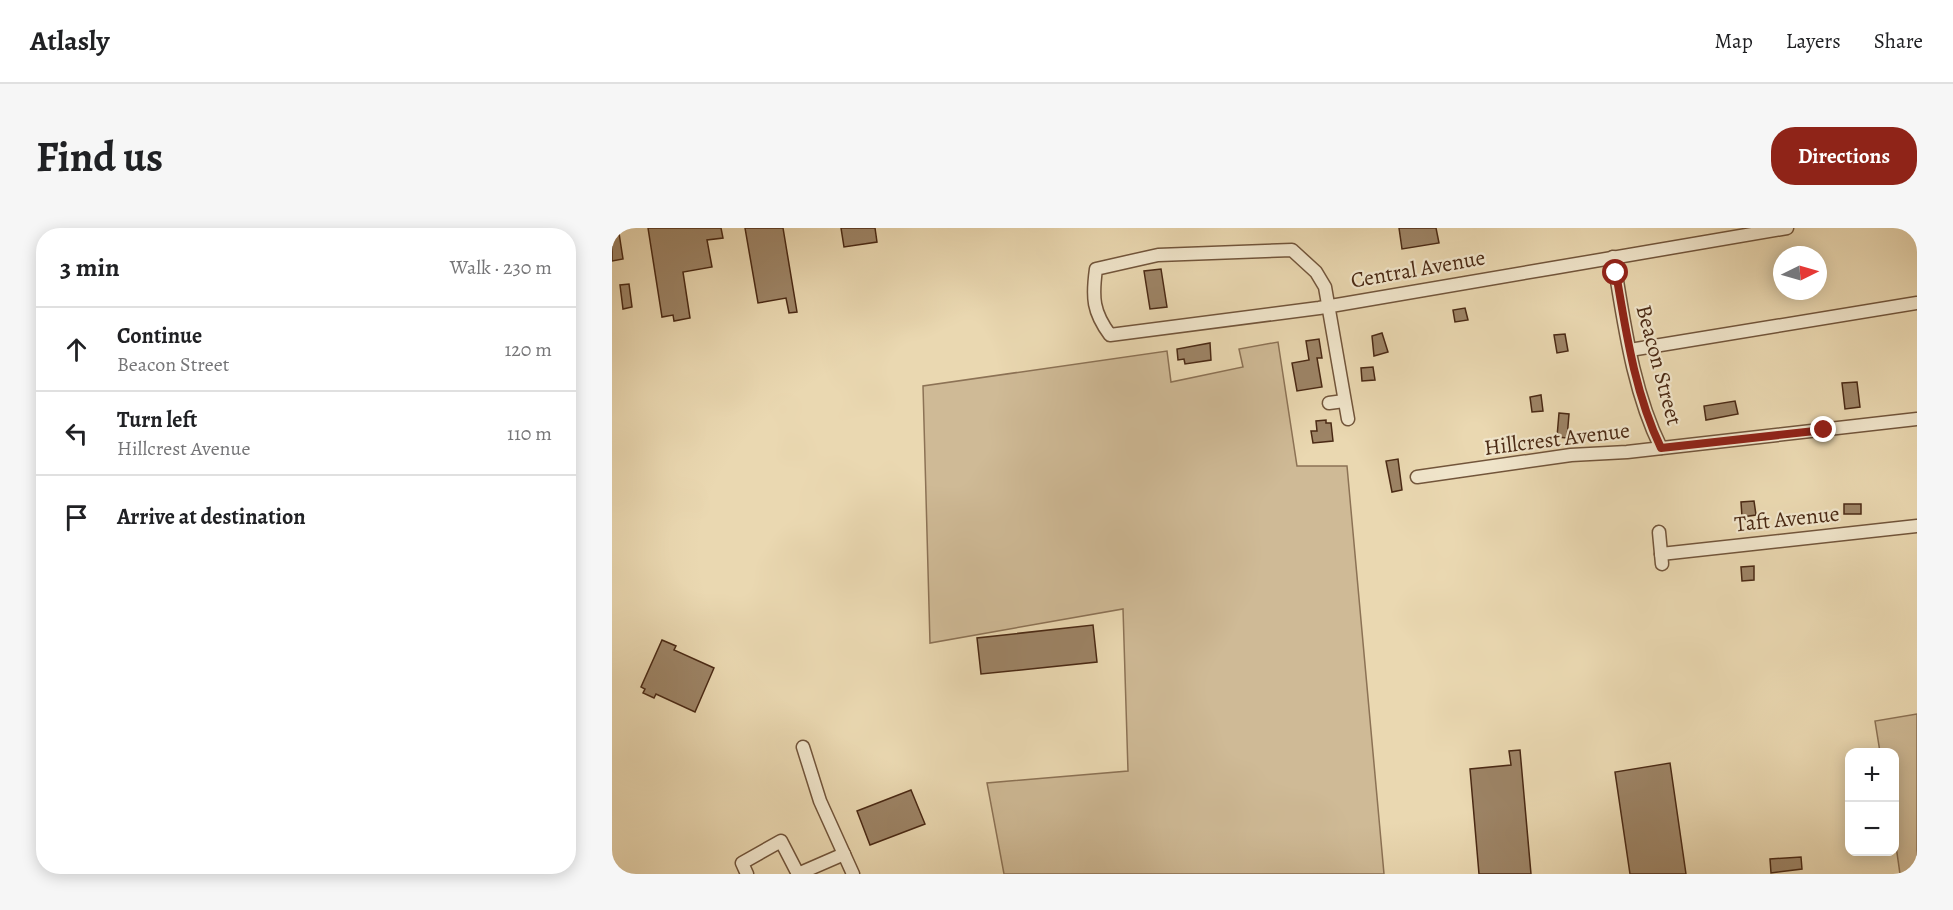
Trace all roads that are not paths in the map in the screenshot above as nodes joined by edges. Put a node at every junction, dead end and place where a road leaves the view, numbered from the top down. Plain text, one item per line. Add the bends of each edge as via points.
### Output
1 (1787, 228) edge
2 (1613, 257) junction
3 (1917, 303) edge
4 (1329, 307) junction
5 (1630, 350) junction
6 (1344, 400) junction
7 (1329, 403) dead end
8 (1348, 419) dead end
9 (1917, 419) edge
10 (1661, 448) junction
11 (1417, 477) dead end
12 (1917, 526) edge
13 (1659, 532) dead end
14 (803, 747) dead end
15 (844, 854) junction
16 (747, 874) edge
17 (798, 874) edge
18 (853, 874) edge

1 - 2 street, Central Avenue
2 - 4 street, Central Avenue
2 - 5 street, Beacon Street
3 - 5 street
4 - 4 street, Central Avenue via 1110,334 1096,316 1093,288 1096,269 1158,255 1292,250 1316,272 1325,287
4 - 6 street
5 - 10 street, Beacon Street via 1646,414
6 - 7 street
6 - 8 street
9 - 10 street, Hillcrest Avenue
10 - 11 street, Hillcrest Avenue via 1568,455
12 - 13 street, Taft Avenue via 1662,559
14 - 15 street via 820,801
15 - 17 street
15 - 18 street
16 - 17 street via 742,863 781,841

